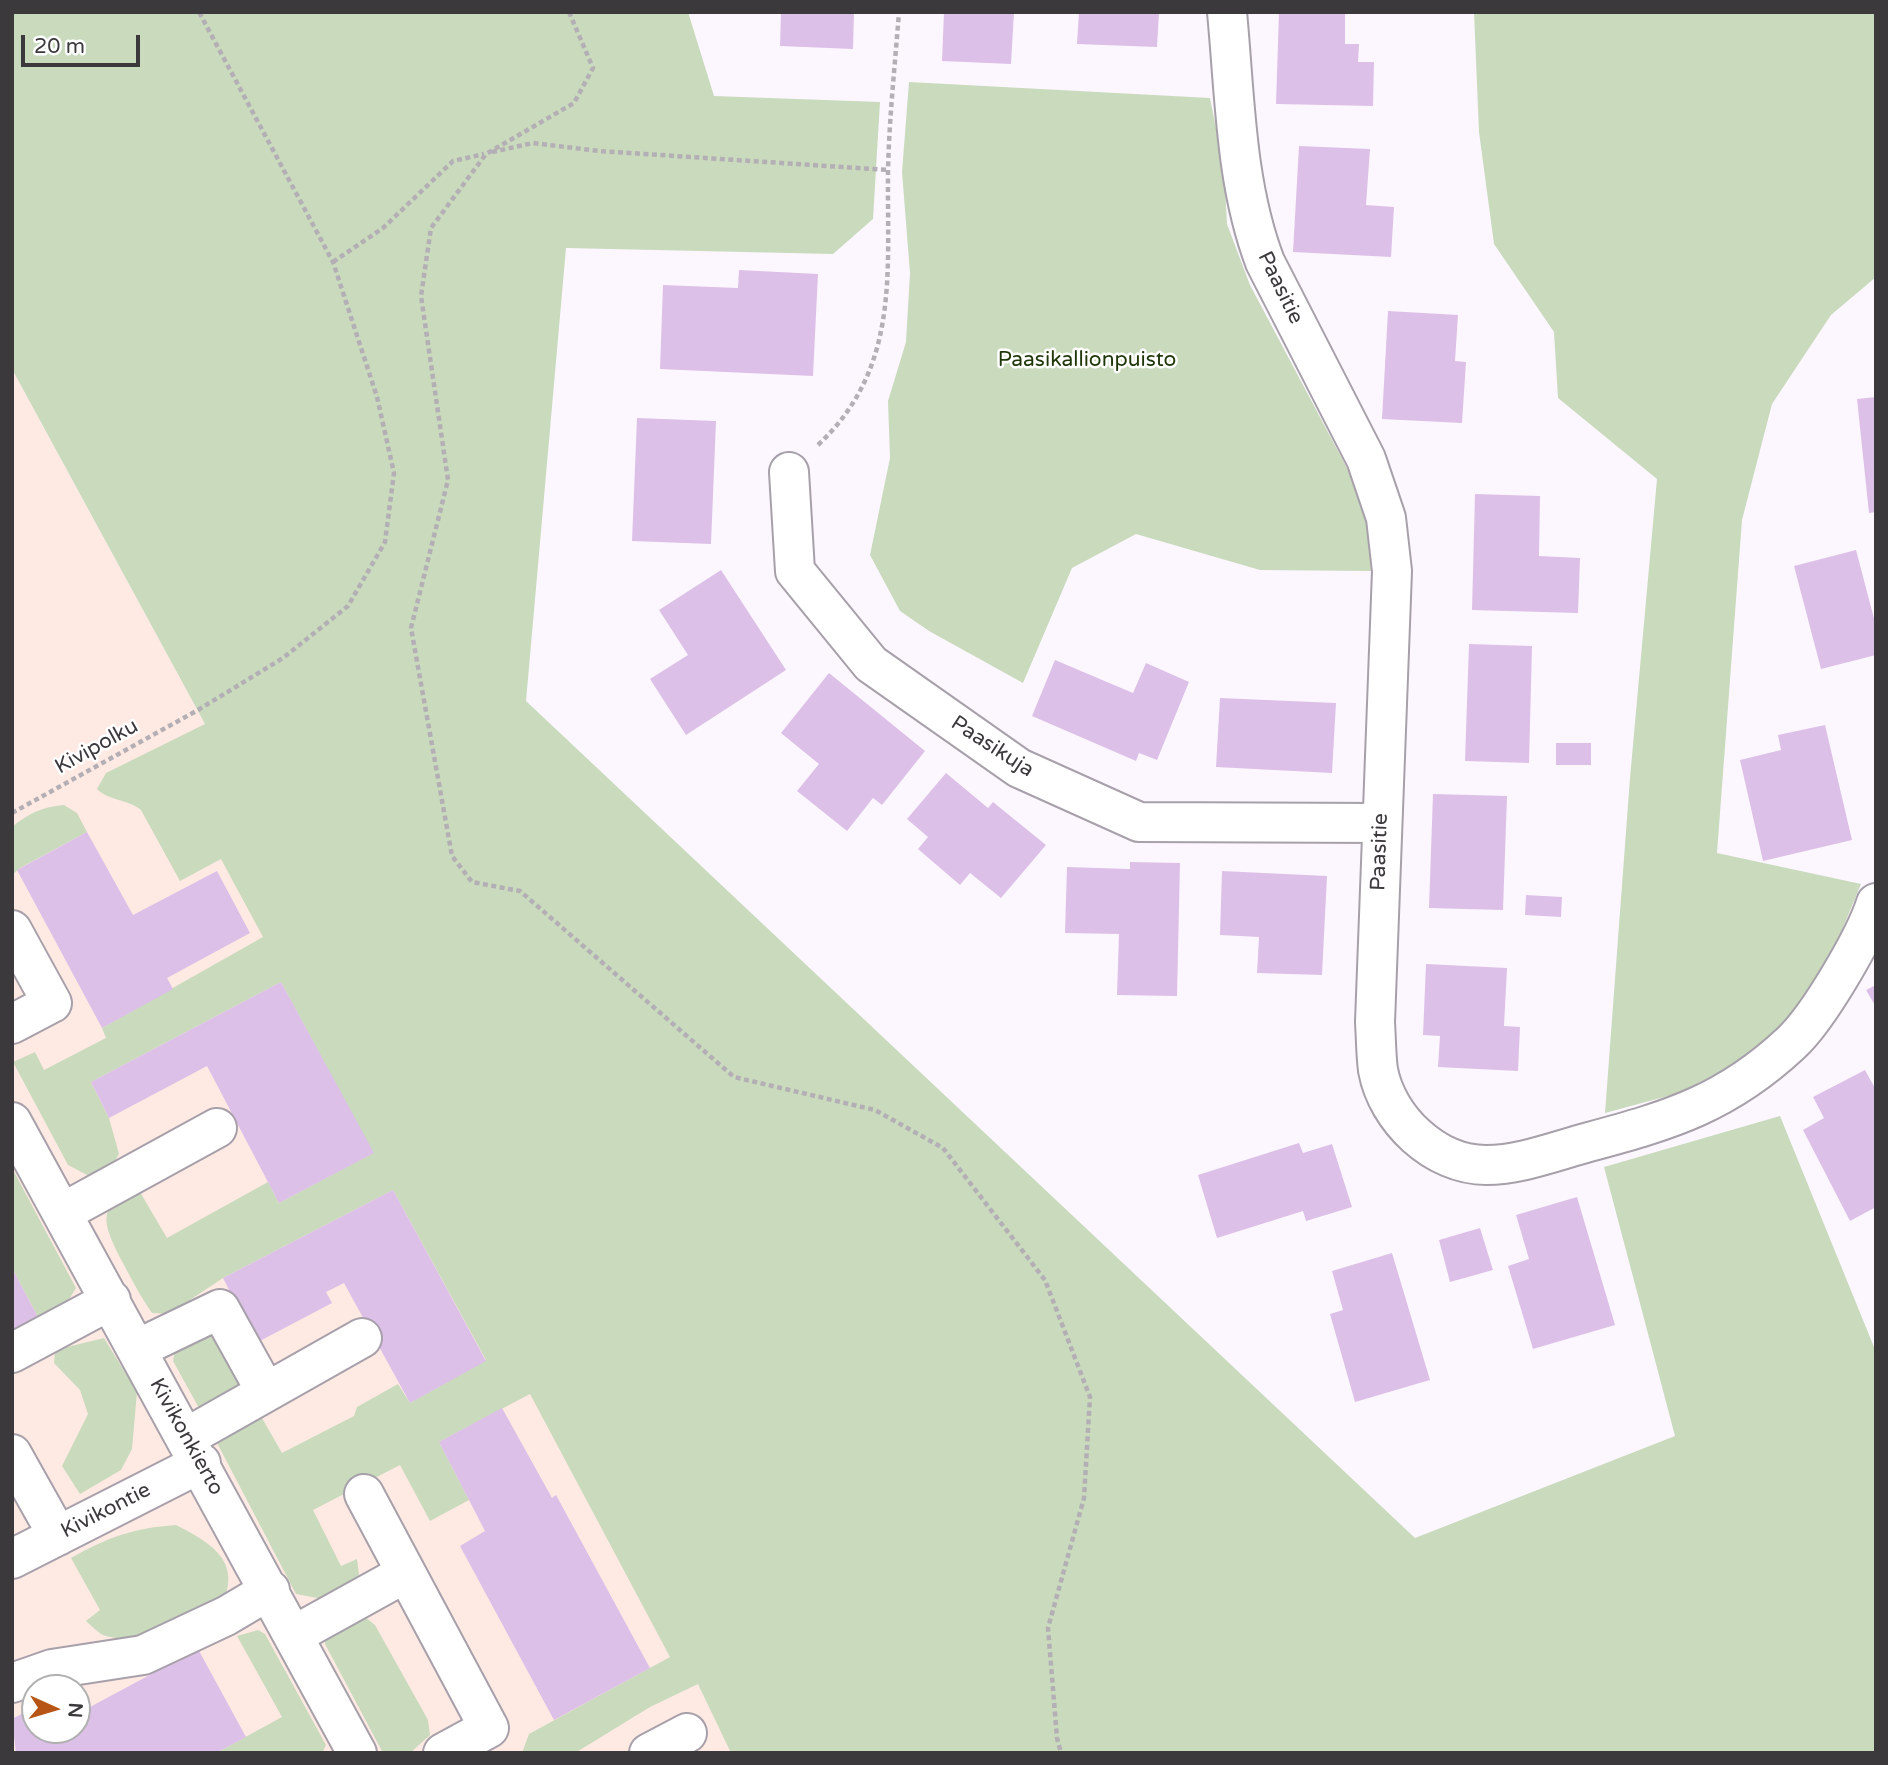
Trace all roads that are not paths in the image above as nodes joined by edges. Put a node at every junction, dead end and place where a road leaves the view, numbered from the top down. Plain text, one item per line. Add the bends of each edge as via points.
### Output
1 (1227, 12) edge
2 (789, 472) road end
3 (1381, 824) junction
4 (1876, 903) edge
5 (12, 930) edge
6 (12, 1024) edge
7 (12, 1122) edge
8 (218, 1128) dead end
9 (62, 1213) junction
10 (111, 1300) junction
11 (362, 1338) dead end
12 (137, 1349) junction
13 (12, 1353) edge
14 (266, 1392) junction
15 (194, 1450) junction
16 (12, 1454) edge
17 (363, 1494) dead end
18 (58, 1536) junction
19 (12, 1559) edge
20 (406, 1573) junction
21 (270, 1590) junction
22 (294, 1635) junction
23 (12, 1683) edge
24 (687, 1732) dead end
25 (357, 1753) edge
26 (443, 1753) edge
27 (649, 1753) edge

1 - 3 street, Paasitie via 1254,233 1366,459 1386,518 1392,571
2 - 3 street, Paasikuja via 795,571 871,664 1019,768 1139,822
3 - 4 street, Paasitie via 1375,1022 1378,1071 1396,1111 1428,1146 1450,1158 1484,1165 1516,1162 1649,1126 1730,1092 1793,1041 1834,984
5 - 6 street via 52,1003
7 - 9 street, Kivikonkierto
8 - 9 street
9 - 10 street, Kivikonkierto
10 - 12 street, Kivikonkierto
10 - 13 street
11 - 14 street, Kivikontie
12 - 14 street via 220,1309
12 - 15 street, Kivikonkierto
14 - 15 street, Kivikontie
15 - 18 street, Kivikontie
15 - 21 street, Kivikonkierto
16 - 18 street
17 - 20 street
18 - 19 street, Kivikontie
20 - 22 street
20 - 26 street via 489,1728
21 - 22 street, Kivikonkierto
21 - 23 street via 143,1655 51,1669
22 - 25 street, Kivikonkierto
24 - 27 street

